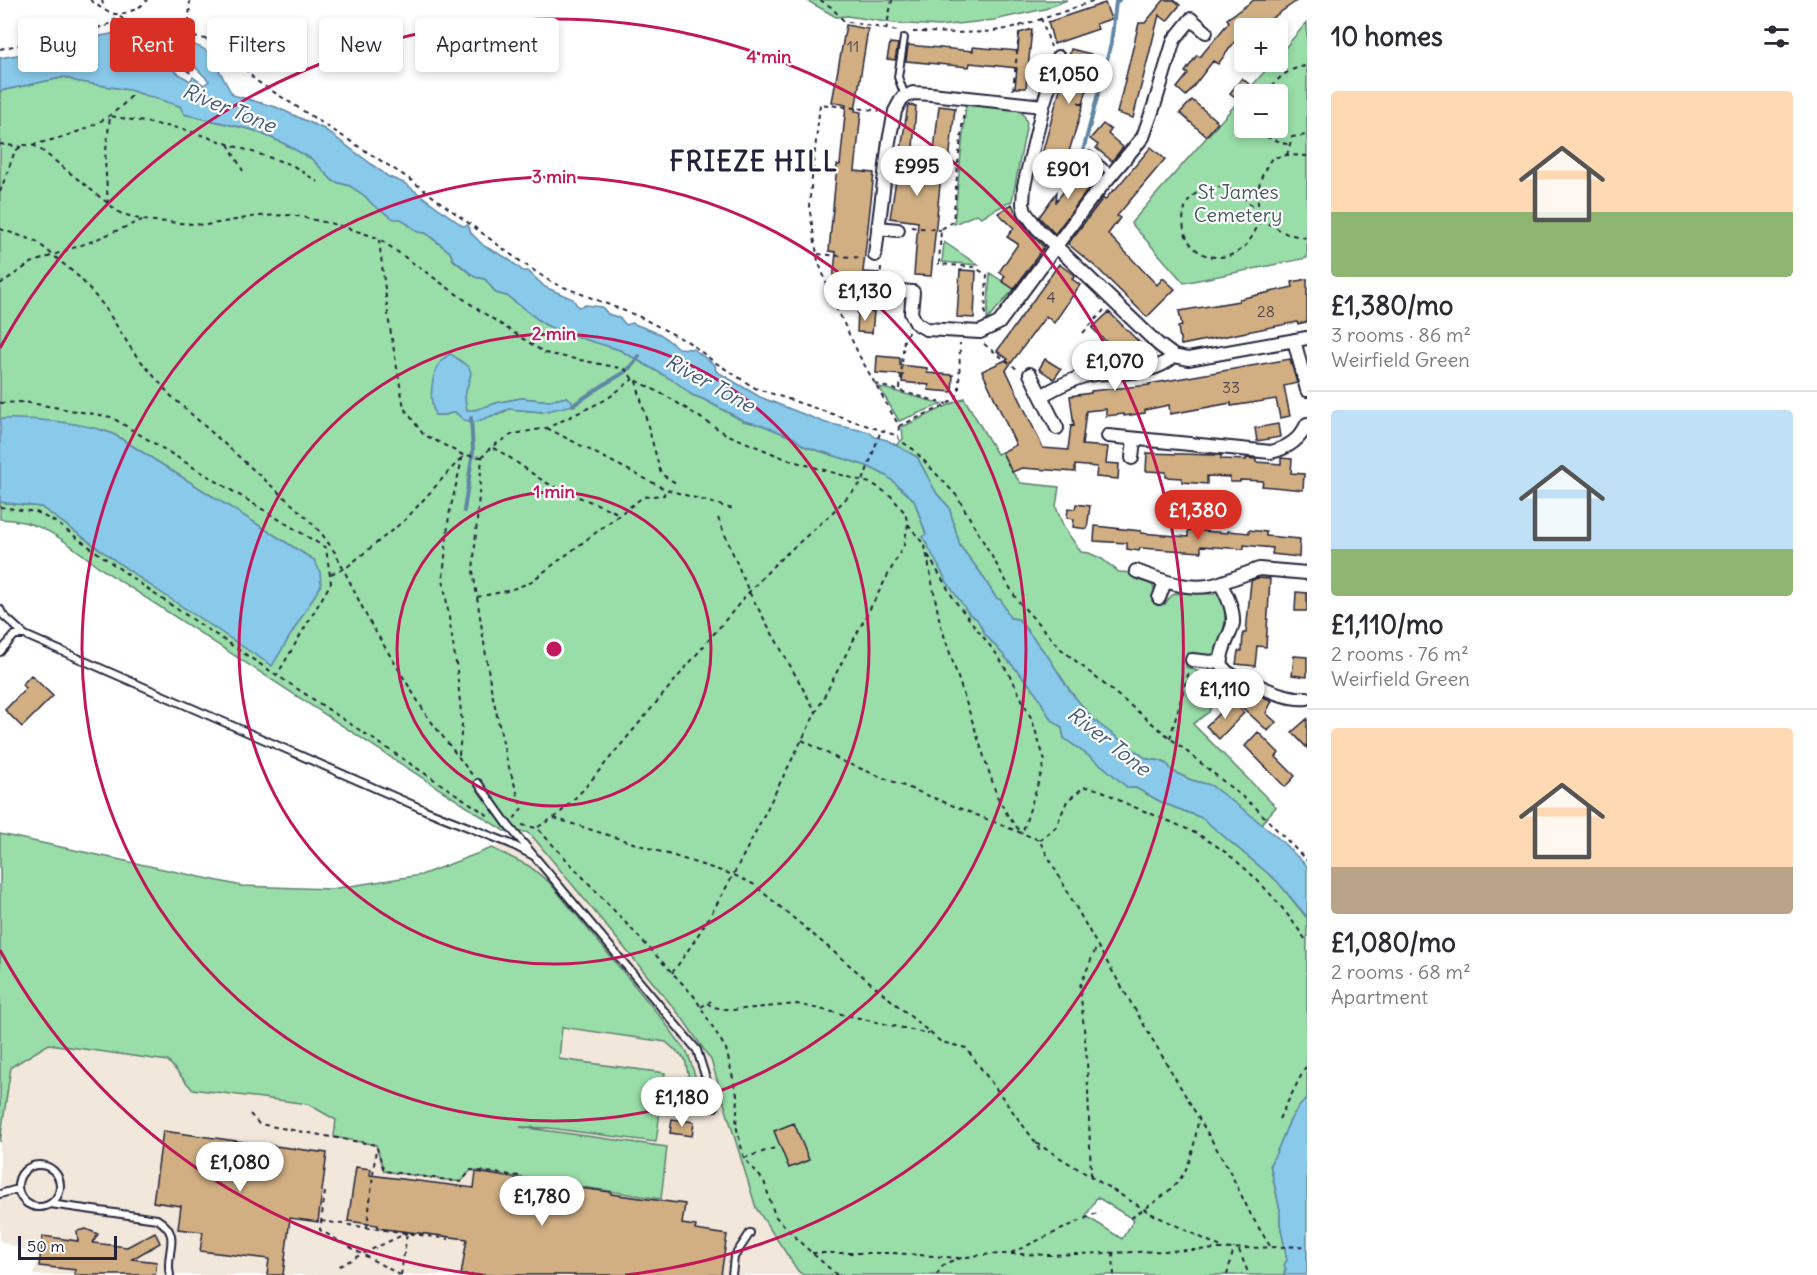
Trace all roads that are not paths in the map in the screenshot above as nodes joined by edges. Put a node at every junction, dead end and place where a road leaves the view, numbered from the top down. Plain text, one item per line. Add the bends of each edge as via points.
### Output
1 (1206, 32) dead end
2 (904, 38) dead end
3 (1058, 57) road end
4 (905, 96) junction
5 (1043, 106) junction
6 (1089, 156) dead end
7 (1112, 174) junction
8 (878, 228) junction
9 (898, 230) road end
10 (1056, 245) junction
11 (875, 255) road end
12 (912, 292) road end
13 (1301, 339) edge
14 (1174, 356) junction
15 (1029, 374) road end
16 (1307, 390) edge
17 (1041, 396) junction
18 (1307, 424) edge
19 (1057, 428) dead end
20 (1108, 436) dead end
21 (1134, 440) junction
22 (1132, 458) dead end
23 (1136, 571) dead end
24 (1307, 573) edge
25 (1165, 582) junction
26 (1220, 583) junction
27 (1159, 598) dead end
28 (0, 609) edge
29 (25, 635) junction
30 (0, 652) edge
31 (1192, 660) road end
32 (1222, 660) junction
33 (1307, 698) edge
34 (478, 783) road end
35 (534, 856) junction
36 (715, 1107) dead end
37 (18, 1189) junction
38 (0, 1194) edge
39 (50, 1204) junction
40 (750, 1233) dead end
41 (170, 1275) edge
42 (732, 1275) edge

1 - 7 street via 1191,19 1174,40 1143,137
2 - 4 lane via 898,77
3 - 5 street
4 - 5 street via 913,93
4 - 8 street via 896,111
5 - 10 street via 1023,204 1025,212
6 - 7 lane
7 - 10 street
8 - 9 street
8 - 11 street
10 - 12 street via 1016,302 983,336 926,329 911,313
10 - 14 street
13 - 14 street via 1188,359
13 - 16 street
14 - 17 street via 1166,363 1128,374 1087,375
15 - 17 street
17 - 19 street
18 - 21 street via 1294,442 1271,452
20 - 21 street
21 - 22 street
23 - 25 street
24 - 26 street via 1259,569
25 - 26 street via 1208,588
25 - 27 street
26 - 32 street via 1229,597 1233,623
28 - 29 lane
29 - 30 lane via 15,635
29 - 35 lane
31 - 32 street
32 - 33 street via 1227,672 1286,696
34 - 35 lane
35 - 36 lane via 697,1050
37 - 38 lane
37 - 39 lane via 30,1205
37 - 39 lane via 26,1169 36,1165 50,1167 60,1185 59,1194
39 - 41 lane via 157,1219 166,1224 172,1233
40 - 42 lane via 734,1257

